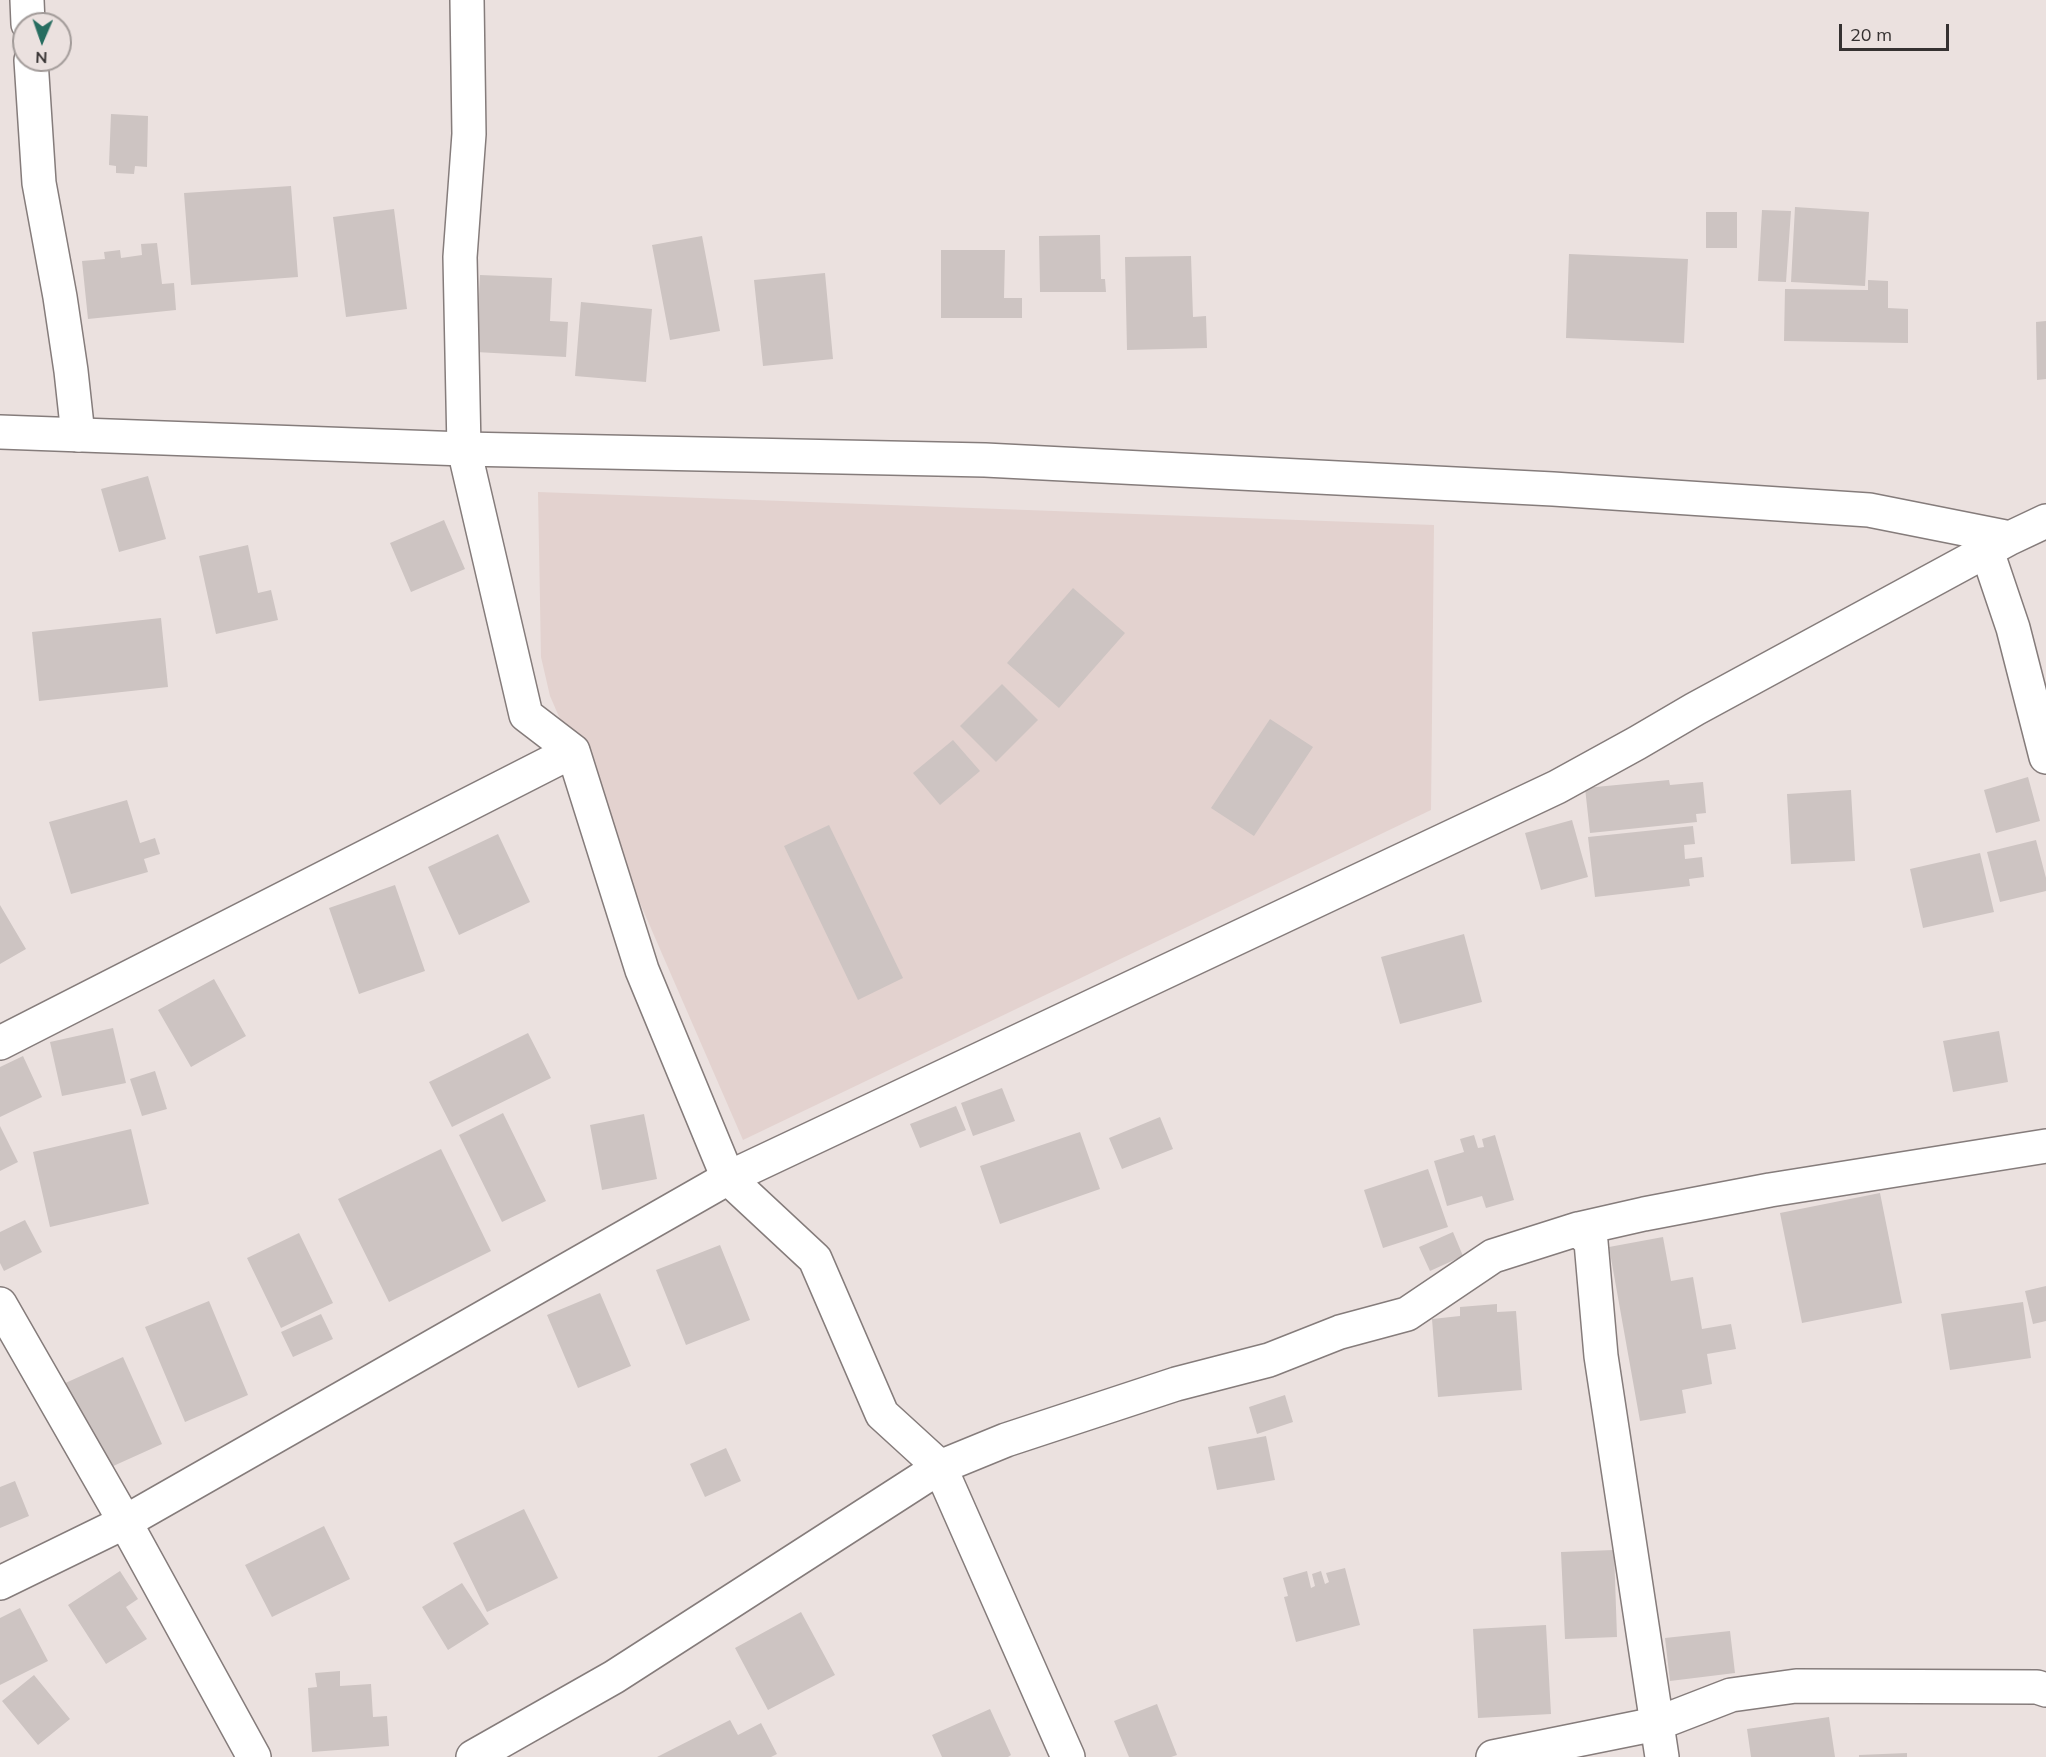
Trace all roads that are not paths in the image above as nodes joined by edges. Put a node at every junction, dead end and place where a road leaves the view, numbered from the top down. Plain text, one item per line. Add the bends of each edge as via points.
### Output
1 (467, 0) edge
2 (32, 72) edge
3 (0, 432) edge
4 (78, 435) junction
5 (464, 450) junction
6 (2046, 521) edge
7 (1998, 544) junction
8 (573, 751) junction
9 (2046, 757) edge
10 (0, 1043) edge
11 (2046, 1146) edge
12 (728, 1178) junction
13 (1578, 1229) junction
14 (0, 1304) edge
15 (940, 1467) junction
16 (125, 1521) junction
17 (0, 1583) edge
18 (2046, 1690) edge
19 (1656, 1724) junction
20 (254, 1757) edge
21 (473, 1757) edge
22 (1068, 1757) edge
23 (1493, 1757) edge
24 (1662, 1757) edge

1 - 5 street via 469,134 460,257
2 - 4 street via 39,183 62,308
3 - 4 street
4 - 5 street
5 - 7 street via 985,460 1553,489 1869,510
5 - 8 street via 526,716
6 - 7 street
7 - 9 street via 2013,628
7 - 12 street via 1557,787
8 - 10 street
8 - 12 street via 642,970
11 - 13 street via 1770,1190
12 - 15 street via 815,1259 882,1414
12 - 16 street
13 - 15 street via 1493,1256 1407,1314 1340,1332 1269,1360 1176,1384 1006,1440
13 - 19 street via 1591,1242 1601,1356
14 - 16 street
15 - 21 street via 614,1677
15 - 22 street
16 - 17 street
16 - 20 street
18 - 19 street via 1796,1686 1731,1695
19 - 23 street
19 - 24 street

